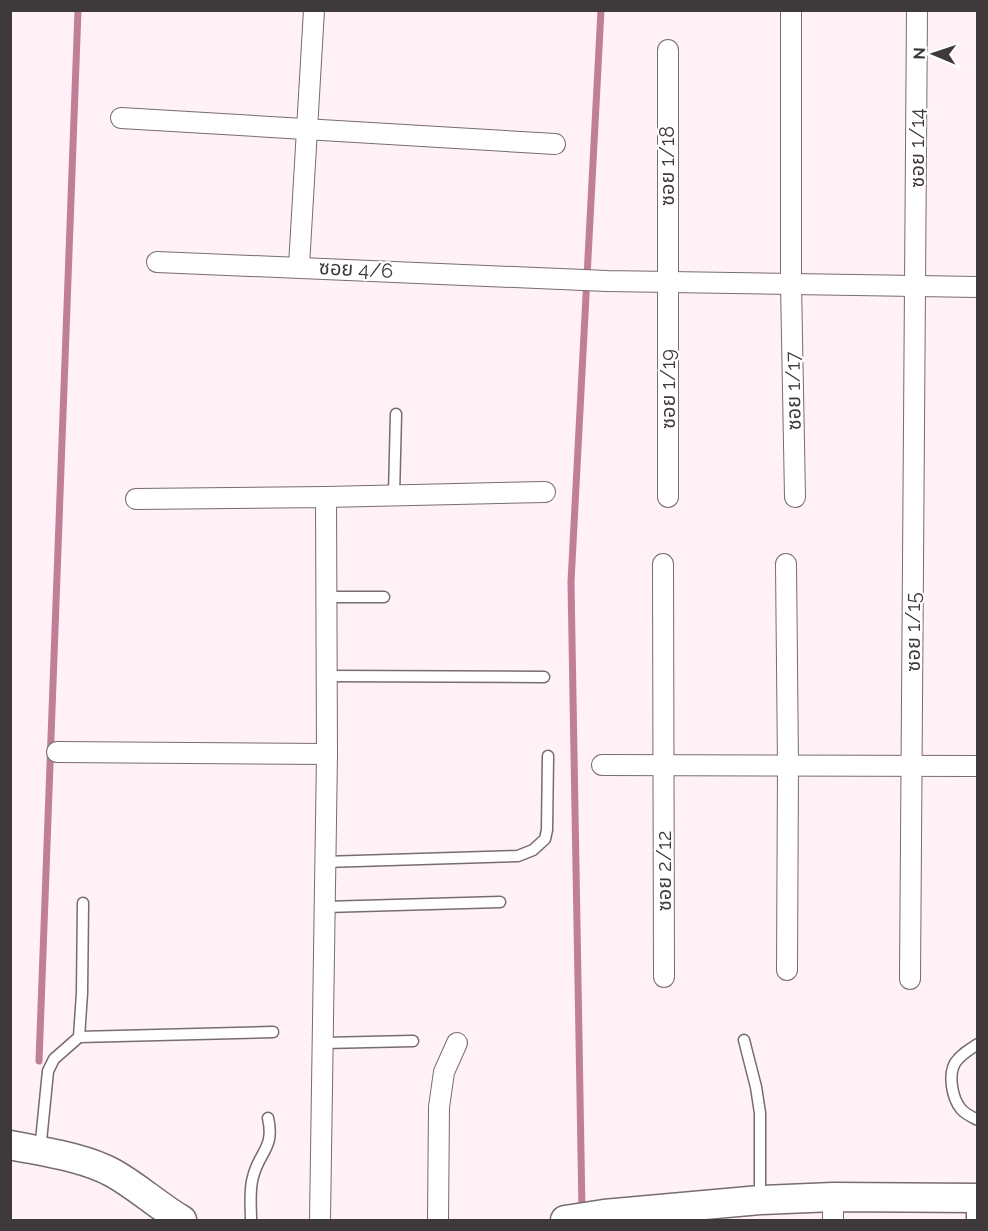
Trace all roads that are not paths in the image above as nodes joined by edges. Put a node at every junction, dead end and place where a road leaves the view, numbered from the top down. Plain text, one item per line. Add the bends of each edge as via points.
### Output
1 (314, 10) edge
2 (791, 10) edge
3 (917, 10) edge
4 (668, 50) dead end
5 (121, 118) dead end
6 (307, 128) junction
7 (555, 144) dead end
8 (157, 262) dead end
9 (299, 266) junction
10 (667, 282) junction
11 (791, 284) junction
12 (916, 286) junction
13 (978, 287) edge
14 (396, 414) dead end
15 (545, 492) dead end
16 (394, 495) junction
17 (326, 497) junction
18 (668, 497) dead end
19 (795, 497) dead end
20 (136, 499) dead end
21 (663, 564) dead end
22 (786, 564) dead end
23 (326, 597) junction
24 (384, 597) dead end
25 (327, 676) junction
26 (544, 677) dead end
27 (57, 752) dead end
28 (327, 754) junction
29 (548, 756) dead end
30 (602, 765) dead end
31 (664, 765) junction
32 (788, 766) junction
33 (912, 766) junction
34 (978, 766) edge
35 (324, 862) junction
36 (500, 902) dead end
37 (83, 903) dead end
38 (325, 907) junction
39 (787, 970) dead end
40 (664, 977) dead end
41 (910, 979) dead end
42 (273, 1032) dead end
43 (79, 1037) junction
44 (744, 1040) dead end
45 (413, 1041) dead end
46 (324, 1043) junction
47 (457, 1043) dead end
48 (978, 1044) edge
49 (268, 1118) dead end
50 (978, 1120) edge
51 (10, 1145) edge
52 (40, 1151) junction
53 (760, 1200) junction
54 (974, 1206) edge
55 (833, 1209) edge
56 (175, 1219) edge
57 (566, 1220) edge
58 (251, 1221) edge
59 (320, 1221) edge
60 (438, 1221) edge

1 - 6 street
2 - 11 street, ซอย 1/17
3 - 12 street, ซอย 1/14
4 - 10 street, ซอย 1/18
5 - 6 street
6 - 7 street
6 - 9 street
8 - 9 street, ซอย 4/6
9 - 10 street, ซอย 4/6
10 - 11 street, ซอย 4/6
10 - 18 street, ซอย 1/19
11 - 12 street, ซอย 4/6
11 - 19 street, ซอย 1/17
12 - 13 street, ซอย 4/6
12 - 33 street, ซอย 1/15
14 - 16 lane
15 - 16 street
16 - 17 street
17 - 20 street
17 - 23 street
21 - 31 street, ซอย 2/12
22 - 32 street
23 - 24 lane
23 - 25 street
25 - 26 lane
25 - 28 street
27 - 28 street
28 - 35 street
29 - 35 lane via 547,830 545,839 532,850 518,856
30 - 31 street
31 - 32 street
31 - 40 street, ซอย 2/12
32 - 33 street
32 - 39 street
33 - 34 street
33 - 41 street, ซอย 1/15
35 - 38 street
36 - 38 lane
37 - 43 lane
38 - 46 street
42 - 43 lane
43 - 52 lane via 54,1059 48,1071
44 - 53 lane via 760,1113
45 - 46 lane
46 - 59 street
47 - 60 street via 444,1072 439,1107
48 - 50 lane via 963,1053 954,1065 952,1080 953,1095 962,1110
49 - 58 lane via 271,1132 253,1177
51 - 52 street
52 - 56 street via 111,1172
53 - 55 street
53 - 57 street
54 - 55 street

